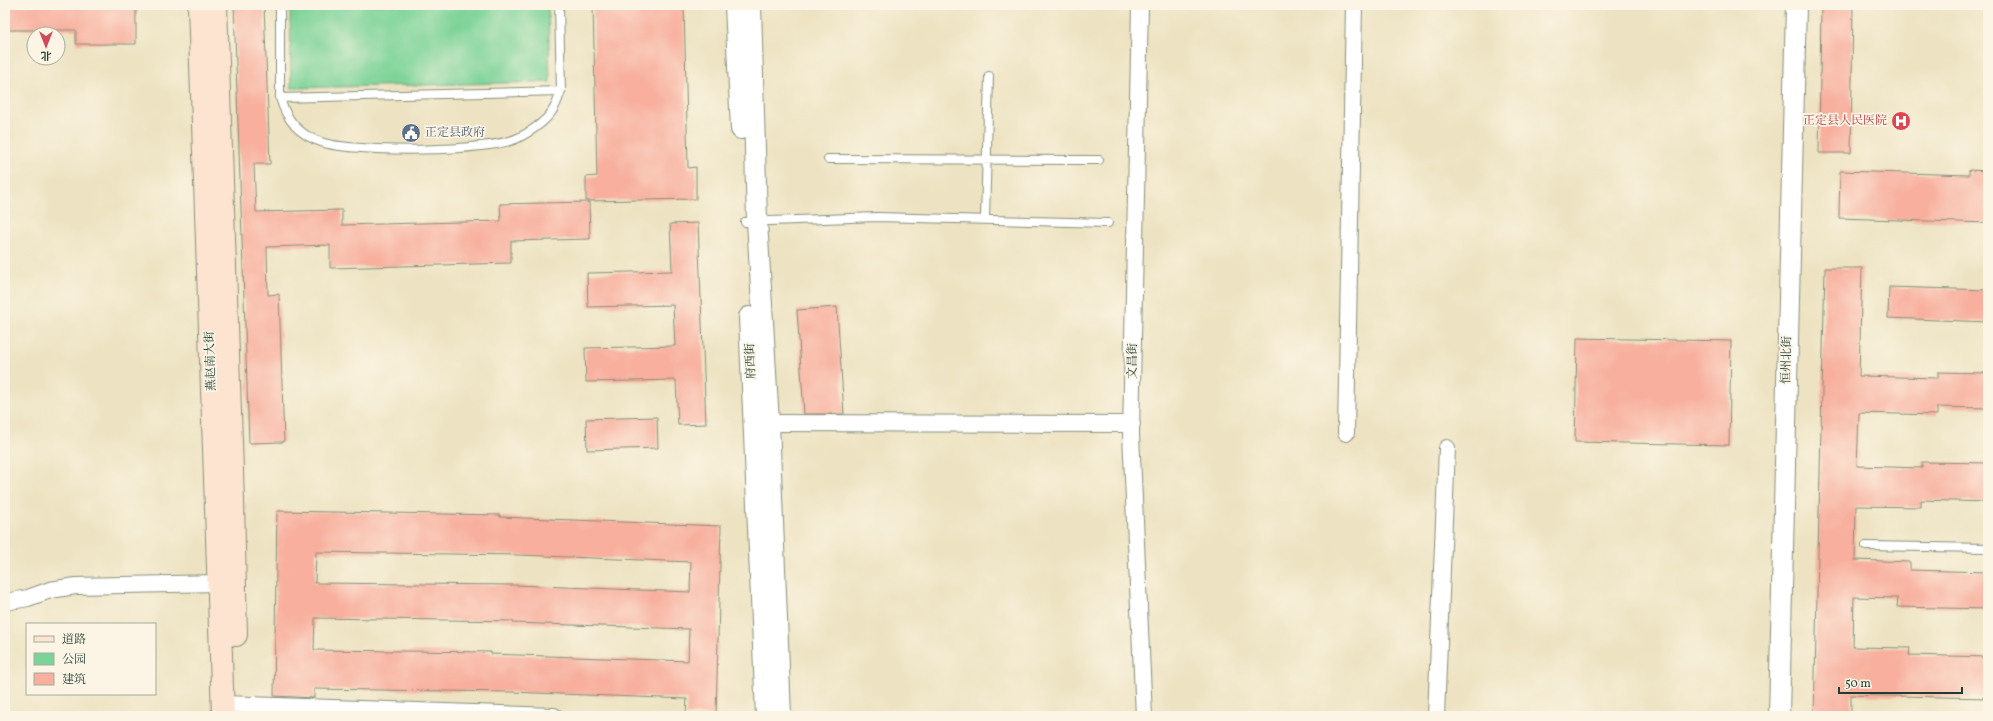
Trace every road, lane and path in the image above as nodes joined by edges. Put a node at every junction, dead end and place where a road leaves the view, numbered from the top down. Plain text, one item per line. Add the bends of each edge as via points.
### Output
1 (199, 5) edge
2 (216, 5) edge
3 (280, 5) edge
4 (559, 5) edge
5 (735, 5) edge
6 (751, 5) edge
7 (1140, 5) edge
8 (1354, 5) edge
9 (1796, 5) edge
10 (989, 76) dead end
11 (561, 91) junction
12 (280, 98) junction
13 (828, 159) dead end
14 (987, 159) junction
15 (1099, 160) dead end
16 (985, 219) junction
17 (751, 222) junction
18 (1108, 223) dead end
19 (761, 423) junction
20 (1132, 424) junction
21 (1346, 433) dead end
22 (1447, 448) dead end
23 (1866, 546) dead end
24 (1988, 548) edge
25 (219, 582) junction
26 (5, 602) edge
27 (230, 710) edge
28 (487, 715) edge
29 (554, 716) edge
30 (766, 716) edge
31 (781, 716) edge
32 (1144, 716) edge
33 (1436, 716) edge
34 (1779, 716) edge

1 - 25 main road, 燕赵南大街
2 - 27 main road via 233,492
3 - 12 lane
4 - 11 lane
5 - 17 street, 府西街
6 - 17 street
7 - 20 street, 文昌街
8 - 21 street
9 - 34 street, 恒州北街
10 - 14 lane
11 - 12 lane
11 - 12 lane via 554,110 518,138 494,145 448,149 359,149 321,142 298,129 284,112
13 - 14 lane
14 - 15 lane
14 - 16 lane
16 - 17 lane via 877,217
16 - 18 lane
17 - 19 street, 府西街
19 - 20 street
19 - 30 street, 府西街
19 - 31 street
20 - 32 street, 文昌街
22 - 33 street
23 - 24 lane
25 - 26 street via 76,586
25 - 27 main road, 燕赵南大街
27 - 28 street
28 - 29 street

